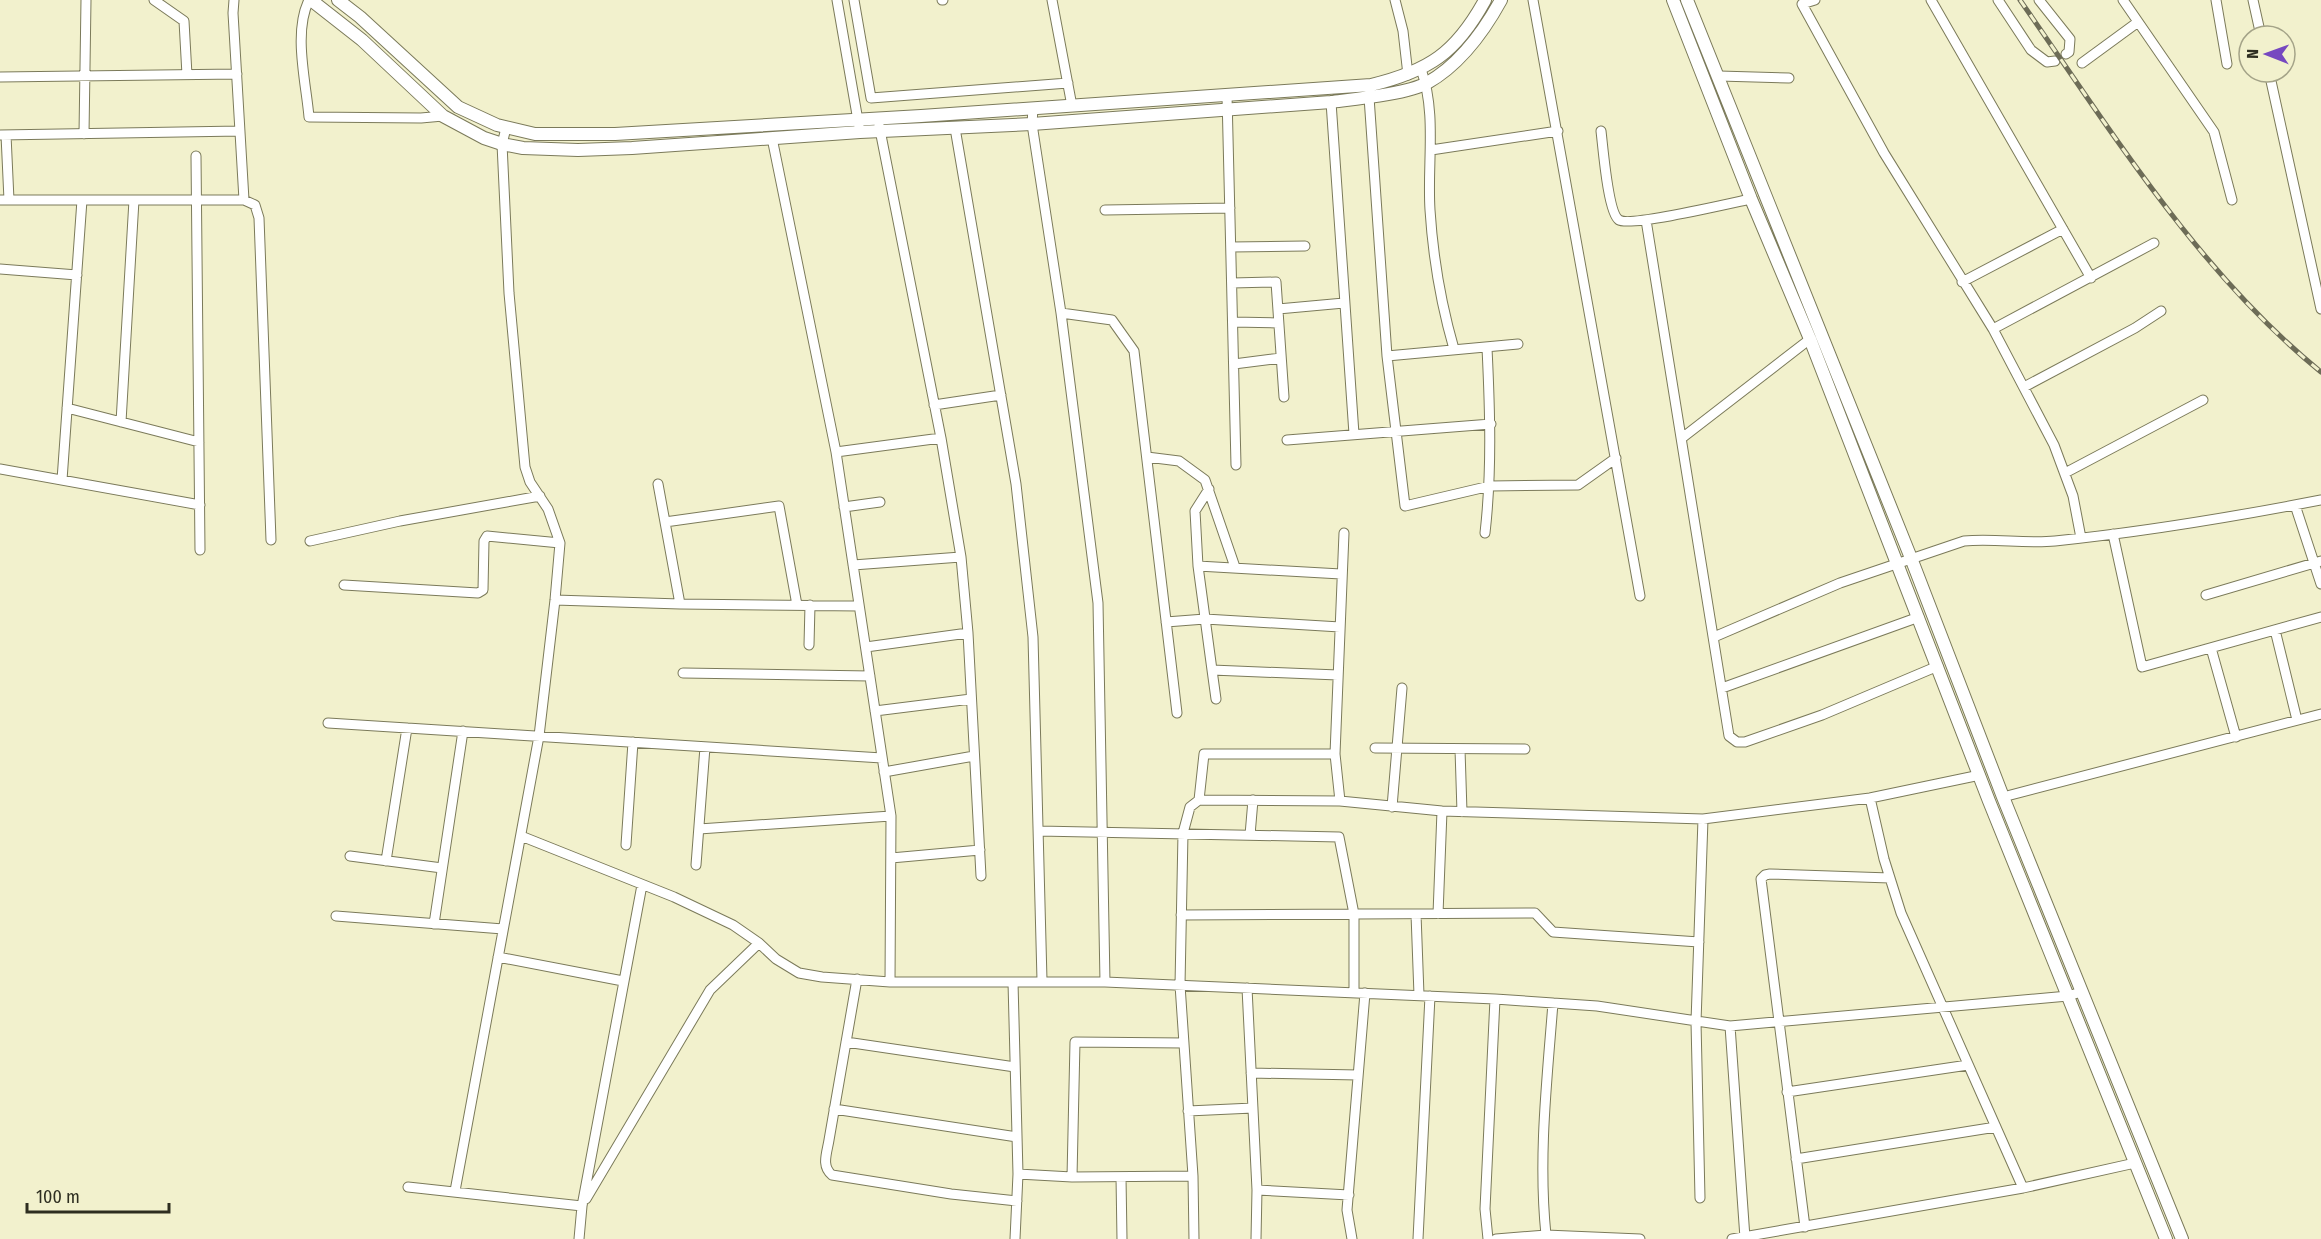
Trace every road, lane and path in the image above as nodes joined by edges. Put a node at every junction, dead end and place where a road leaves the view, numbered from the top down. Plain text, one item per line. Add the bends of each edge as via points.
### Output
1 (86, 0) edge
2 (154, 0) edge
3 (234, 0) edge
4 (310, 0) edge
5 (338, 0) edge
6 (837, 0) edge
7 (854, 0) edge
8 (1052, 0) edge
9 (1395, 0) edge
10 (1485, 0) edge
11 (1501, 0) edge
12 (1533, 0) edge
13 (1673, 0) edge
14 (1688, 0) edge
15 (1815, 0) edge
16 (1932, 0) edge
17 (1998, 0) edge
18 (2039, 0) edge
19 (2123, 0) edge
20 (2216, 0) edge
21 (2253, 0) edge
22 (2138, 22) junction
23 (2258, 24) edge
24 (2066, 54) dead end
25 (2055, 61) dead end
26 (2082, 63) dead end
27 (2227, 64) dead end
28 (1421, 69) junction
29 (237, 74) junction
30 (187, 75) junction
31 (1408, 75) junction
32 (85, 76) junction
33 (1719, 76) junction
34 (0, 77) edge
35 (1789, 78) dead end
36 (1068, 83) junction
37 (1426, 84) junction
38 (2272, 84) edge
39 (1227, 96) junction
40 (1369, 97) junction
41 (1331, 102) junction
42 (1072, 106) junction
43 (1033, 108) junction
44 (1227, 109) junction
45 (443, 116) junction
46 (1032, 124) junction
47 (879, 125) junction
48 (859, 126) junction
49 (506, 128) junction
50 (955, 128) junction
51 (240, 131) junction
52 (1558, 131) junction
53 (1601, 131) dead end
54 (84, 134) junction
55 (3, 135) edge
56 (772, 138) junction
57 (502, 144) junction
58 (1431, 150) junction
59 (196, 156) dead end
60 (1750, 199) junction
61 (4, 200) edge
62 (82, 200) junction
63 (134, 200) junction
64 (198, 200) junction
65 (244, 200) junction
66 (2232, 200) dead end
67 (1230, 208) junction
68 (1105, 210) dead end
69 (1646, 220) junction
70 (2063, 229) junction
71 (2154, 243) dead end
72 (1305, 246) dead end
73 (1231, 247) junction
74 (0, 269) edge
75 (77, 275) junction
76 (2091, 278) junction
77 (1962, 282) junction
78 (1232, 283) junction
79 (1344, 303) junction
80 (1278, 309) junction
81 (2321, 309) edge
82 (2161, 311) dead end
83 (1061, 313) junction
84 (1233, 322) junction
85 (1278, 323) junction
86 (1993, 329) junction
87 (1810, 339) junction
88 (1518, 344) dead end
89 (1487, 348) junction
90 (1454, 349) junction
91 (1387, 356) junction
92 (1281, 358) junction
93 (1234, 364) junction
94 (2024, 387) junction
95 (1001, 395) junction
96 (1284, 397) dead end
97 (2203, 400) dead end
98 (934, 405) junction
99 (67, 408) junction
100 (121, 422) junction
101 (1491, 424) junction
102 (1395, 430) junction
103 (1354, 434) junction
104 (941, 438) junction
105 (1683, 438) junction
106 (1287, 440) dead end
107 (199, 442) junction
108 (836, 452) junction
109 (1147, 457) junction
110 (1616, 458) junction
111 (1236, 465) dead end
112 (0, 468) edge
113 (2065, 473) junction
114 (62, 480) junction
115 (658, 484) dead end
116 (1490, 486) junction
117 (1209, 489) junction
118 (540, 496) junction
119 (2321, 500) edge
120 (880, 502) dead end
121 (200, 505) junction
122 (2295, 505) junction
123 (844, 507) junction
124 (665, 522) junction
125 (1344, 533) dead end
126 (1485, 533) dead end
127 (2113, 534) junction
128 (2081, 538) junction
129 (271, 540) dead end
130 (310, 541) dead end
131 (560, 543) junction
132 (200, 550) dead end
133 (961, 556) junction
134 (1911, 558) junction
135 (1897, 562) junction
136 (2318, 562) edge
137 (853, 565) junction
138 (1198, 566) junction
139 (1235, 567) junction
140 (1341, 574) junction
141 (2321, 584) edge
142 (344, 585) dead end
143 (2206, 595) dead end
144 (1640, 596) dead end
145 (555, 600) junction
146 (680, 604) junction
147 (797, 605) junction
148 (810, 605) junction
149 (859, 606) junction
150 (1919, 617) junction
151 (2321, 617) edge
152 (1205, 619) junction
153 (1166, 622) junction
154 (1340, 627) junction
155 (2275, 630) junction
156 (968, 633) junction
157 (1714, 636) junction
158 (809, 645) dead end
159 (866, 647) junction
160 (2211, 648) junction
161 (1938, 666) junction
162 (1212, 670) junction
163 (683, 673) dead end
164 (1338, 675) junction
165 (870, 676) junction
166 (1402, 688) dead end
167 (1722, 688) junction
168 (971, 699) junction
169 (1216, 699) dead end
170 (875, 711) junction
171 (1177, 713) dead end
172 (2321, 714) edge
173 (2297, 720) junction
174 (328, 723) dead end
175 (407, 728) junction
176 (463, 731) junction
177 (539, 736) junction
178 (2236, 737) junction
179 (633, 742) junction
180 (705, 747) junction
181 (1375, 748) dead end
182 (1398, 748) junction
183 (1460, 749) junction
184 (1525, 749) dead end
185 (1335, 754) junction
186 (974, 756) junction
187 (882, 758) junction
188 (885, 772) junction
189 (1980, 775) junction
190 (2003, 797) junction
191 (1870, 798) junction
192 (1199, 800) junction
193 (1253, 800) junction
194 (1340, 801) junction
195 (1392, 807) junction
196 (1442, 811) junction
197 (1462, 812) junction
198 (891, 816) junction
199 (1703, 819) junction
200 (699, 829) junction
201 (1039, 831) junction
202 (1102, 831) junction
203 (1183, 833) junction
204 (1250, 835) junction
205 (521, 836) junction
206 (626, 845) dead end
207 (980, 850) junction
208 (350, 856) dead end
209 (891, 858) junction
210 (386, 861) junction
211 (696, 865) dead end
212 (442, 868) junction
213 (981, 876) dead end
214 (1890, 878) junction
215 (642, 885) junction
216 (1354, 914) junction
217 (1416, 914) junction
218 (1438, 914) junction
219 (1181, 915) junction
220 (336, 916) dead end
221 (434, 924) junction
222 (503, 929) junction
223 (1699, 942) junction
224 (759, 943) junction
225 (498, 957) junction
226 (857, 979) junction
227 (623, 981) junction
228 (1042, 981) junction
229 (890, 982) junction
230 (1013, 982) junction
231 (1106, 982) junction
232 (1180, 985) junction
233 (1247, 988) junction
234 (2081, 992) junction
235 (1354, 993) junction
236 (1365, 993) junction
237 (1419, 995) junction
238 (1430, 996) junction
239 (2068, 996) junction
240 (1495, 999) junction
241 (1553, 1003) junction
242 (1943, 1008) junction
243 (1696, 1022) junction
244 (1778, 1022) junction
245 (1730, 1026) junction
246 (846, 1042) junction
247 (1184, 1043) junction
248 (1968, 1065) junction
249 (1015, 1066) junction
250 (1251, 1073) junction
251 (1358, 1075) junction
252 (1787, 1092) junction
253 (1253, 1108) junction
254 (834, 1109) junction
255 (1188, 1111) junction
256 (1996, 1127) junction
257 (1017, 1137) junction
258 (1796, 1159) junction
259 (2135, 1163) junction
260 (1018, 1174) junction
261 (1193, 1176) junction
262 (1072, 1177) junction
263 (1121, 1177) junction
264 (408, 1187) dead end
265 (2023, 1188) junction
266 (1257, 1190) junction
267 (455, 1191) junction
268 (1349, 1196) junction
269 (1700, 1198) dead end
270 (1017, 1201) junction
271 (582, 1206) junction
272 (1805, 1227) junction
273 (1546, 1235) junction
274 (1594, 1238) edge
275 (1745, 1238) edge
276 (579, 1239) edge
277 (1015, 1239) edge
278 (1122, 1239) edge
279 (1194, 1239) edge
280 (1256, 1239) edge
281 (1352, 1239) edge
282 (1418, 1239) edge
283 (1488, 1239) edge
284 (1496, 1239) edge
285 (1640, 1239) edge
286 (1732, 1239) edge
287 (2166, 1239) edge
288 (2182, 1239) edge

1 - 32 street
2 - 30 street via 184,21
3 - 29 street
4 - 45 main road via 362,40
4 - 45 street via 302,20 301,37 309,117
5 - 49 main road via 458,107
6 - 48 street
7 - 36 street via 871,98
8 - 36 street
9 - 31 street
10 - 28 main road via 1465,32 1437,60
11 - 37 main road via 1464,52
12 - 52 street
13 - 60 main road
14 - 33 main road
15 - 77 street via 1802,4 1884,153
16 - 70 street
17 - 25 street via 2031,50 2047,62
18 - 24 street via 2070,39
19 - 22 street
20 - 27 street
21 - 23 street
22 - 26 street
22 - 66 street via 2214,132
28 - 31 main road
28 - 37 street
29 - 30 street
29 - 51 street
30 - 32 street
31 - 39 main road via 1346,88
32 - 34 street
32 - 54 street
33 - 35 street
33 - 134 main road
36 - 42 street
37 - 40 main road
37 - 58 street
38 - 81 street
39 - 42 main road
39 - 44 street
40 - 41 main road
40 - 91 street
41 - 44 main road
41 - 79 street
42 - 43 main road
43 - 46 street
43 - 47 main road
44 - 46 main road
44 - 67 street
45 - 57 main road
46 - 50 main road
46 - 83 street
47 - 48 main road
47 - 50 main road
47 - 98 street
48 - 49 main road via 615,134 545,134
48 - 56 main road
49 - 57 street
50 - 95 street
51 - 54 street
51 - 65 street
52 - 58 street
52 - 110 street
53 - 69 street via 1614,214 1619,221
54 - 55 street
55 - 61 street
56 - 57 main road via 578,150
56 - 108 street
57 - 118 street via 521,437 525,467
58 - 90 street via 1430,209 1442,307
59 - 64 street
60 - 69 street
60 - 87 main road
61 - 62 street
62 - 63 street
62 - 75 street
63 - 64 street
63 - 100 street
64 - 65 street
64 - 107 street
65 - 129 street via 255,205 259,218
67 - 68 street
67 - 73 street
69 - 105 street
70 - 76 street
70 - 77 street
71 - 76 street
72 - 73 street
73 - 78 street
74 - 75 street
75 - 99 street
76 - 86 street
77 - 86 street
78 - 80 street via 1276,282
78 - 84 street
79 - 80 street
79 - 103 street
80 - 85 street
82 - 94 street
83 - 109 street via 1112,320 1134,351
83 - 202 street via 1098,603
84 - 85 street
84 - 93 street
85 - 92 street
86 - 94 street
87 - 105 street
87 - 135 main road
88 - 89 street
89 - 90 street
89 - 101 street
90 - 91 street
91 - 102 street
92 - 93 street
92 - 96 street
93 - 111 street
94 - 113 street
95 - 98 street
95 - 201 street via 1016,484 1033,637
97 - 113 street
98 - 104 street
99 - 100 street
99 - 114 street
100 - 107 street
101 - 102 street
101 - 116 street
102 - 103 street
102 - 116 street via 1405,506
103 - 106 street
104 - 108 street
104 - 133 street
105 - 157 street
107 - 121 street
108 - 123 street
109 - 117 street via 1179,461 1205,480
109 - 153 street
110 - 116 street via 1578,485
110 - 144 street
112 - 114 street
113 - 128 street
114 - 121 street
115 - 124 street
116 - 126 street
117 - 138 street via 1195,511
117 - 139 street
118 - 130 street
118 - 131 street
119 - 122 street
120 - 123 street
121 - 132 street
122 - 127 street
122 - 136 street
123 - 137 street
124 - 146 street
124 - 147 street via 779,506
125 - 140 street
127 - 128 street
127 - 160 street via 2142,668
128 - 134 street via 2052,542 1964,541
131 - 142 street via 487,536 483,591 478,593
131 - 145 street
133 - 137 street
133 - 156 street
134 - 135 street
134 - 190 main road
135 - 150 main road
135 - 157 street
136 - 141 street
136 - 143 street
137 - 149 street
138 - 139 street
138 - 152 street
139 - 140 street
140 - 154 street
145 - 146 street
145 - 177 street
146 - 147 street
147 - 148 street
148 - 149 street
148 - 158 street
149 - 159 street
150 - 161 main road
150 - 167 street
151 - 155 street
152 - 153 street
152 - 154 street
152 - 162 street
153 - 171 street
154 - 164 street
155 - 160 street
155 - 173 street
156 - 159 street
156 - 168 street
157 - 167 street
159 - 165 street
160 - 178 street
161 - 167 street via 1745,742 1729,736
161 - 189 main road
162 - 164 street
162 - 169 street
163 - 165 street
164 - 185 street
165 - 170 street
166 - 182 street
168 - 170 street
168 - 186 street
170 - 187 street
172 - 173 street
173 - 178 street
174 - 175 street
175 - 176 street
175 - 210 street
176 - 177 street
176 - 212 street
177 - 179 street
177 - 205 street
178 - 190 street
179 - 180 street
179 - 206 street
180 - 187 street
180 - 200 street
181 - 182 street
182 - 183 street
182 - 195 street
183 - 184 street
183 - 197 street
185 - 192 street via 1204,754
185 - 194 street
186 - 188 street
186 - 207 street
187 - 188 street
188 - 198 street
189 - 191 street
189 - 239 main road
190 - 234 main road
191 - 199 street
191 - 214 street
192 - 193 street
192 - 203 street via 1190,807
193 - 194 street
193 - 204 street
194 - 195 street
195 - 196 street
196 - 197 street
196 - 218 street
197 - 199 street
198 - 200 street
198 - 209 street
199 - 223 street
200 - 211 street
201 - 202 street
201 - 228 street
202 - 203 street
202 - 231 street
203 - 204 street
203 - 219 street
204 - 216 street via 1339,837
205 - 215 street
205 - 222 street
207 - 209 street
207 - 213 street
208 - 210 street
209 - 229 street
210 - 212 street
212 - 221 street
214 - 242 street via 1901,913
214 - 244 street via 1770,874 1761,879
215 - 224 street via 733,925
215 - 227 street
216 - 217 street
216 - 219 street
216 - 235 street
217 - 218 street
217 - 237 street
218 - 223 street via 1535,914 1553,932
219 - 232 street
220 - 221 street
221 - 222 street
222 - 225 street
223 - 243 street
224 - 226 street via 799,973
224 - 271 street via 710,990
225 - 227 street
225 - 267 street
226 - 229 street
226 - 246 street
227 - 271 street
228 - 230 street
228 - 231 street
229 - 230 street
230 - 249 street
231 - 232 street
232 - 233 street
232 - 247 street
233 - 235 street
233 - 250 street
234 - 239 street
234 - 288 main road
235 - 236 street
236 - 237 street
236 - 251 street
237 - 238 street
238 - 240 street
238 - 282 street
239 - 242 street
239 - 259 main road
240 - 241 street
240 - 283 street via 1485,1209
241 - 243 street
241 - 273 street via 1543,1123 1542,1199
242 - 244 street
242 - 248 street
243 - 245 street
243 - 269 street
244 - 245 street
244 - 252 street
245 - 275 street
246 - 249 street
246 - 254 street
247 - 255 street
247 - 262 street via 1075,1042
248 - 252 street
248 - 256 street
249 - 257 street
250 - 251 street
250 - 253 street
251 - 268 street
252 - 258 street
253 - 255 street
253 - 266 street
254 - 257 street
254 - 270 street via 825,1164 832,1175
255 - 261 street
256 - 258 street
256 - 265 street
257 - 260 street
258 - 272 street
259 - 265 street
259 - 287 main road
260 - 262 street
260 - 270 street
261 - 263 street
261 - 279 street
262 - 263 street
263 - 278 street
264 - 267 street
265 - 272 street
266 - 268 street
266 - 280 street
267 - 271 street
268 - 281 street
270 - 277 street
271 - 276 street
272 - 275 street
273 - 274 street
273 - 284 street
274 - 285 street
275 - 286 street

